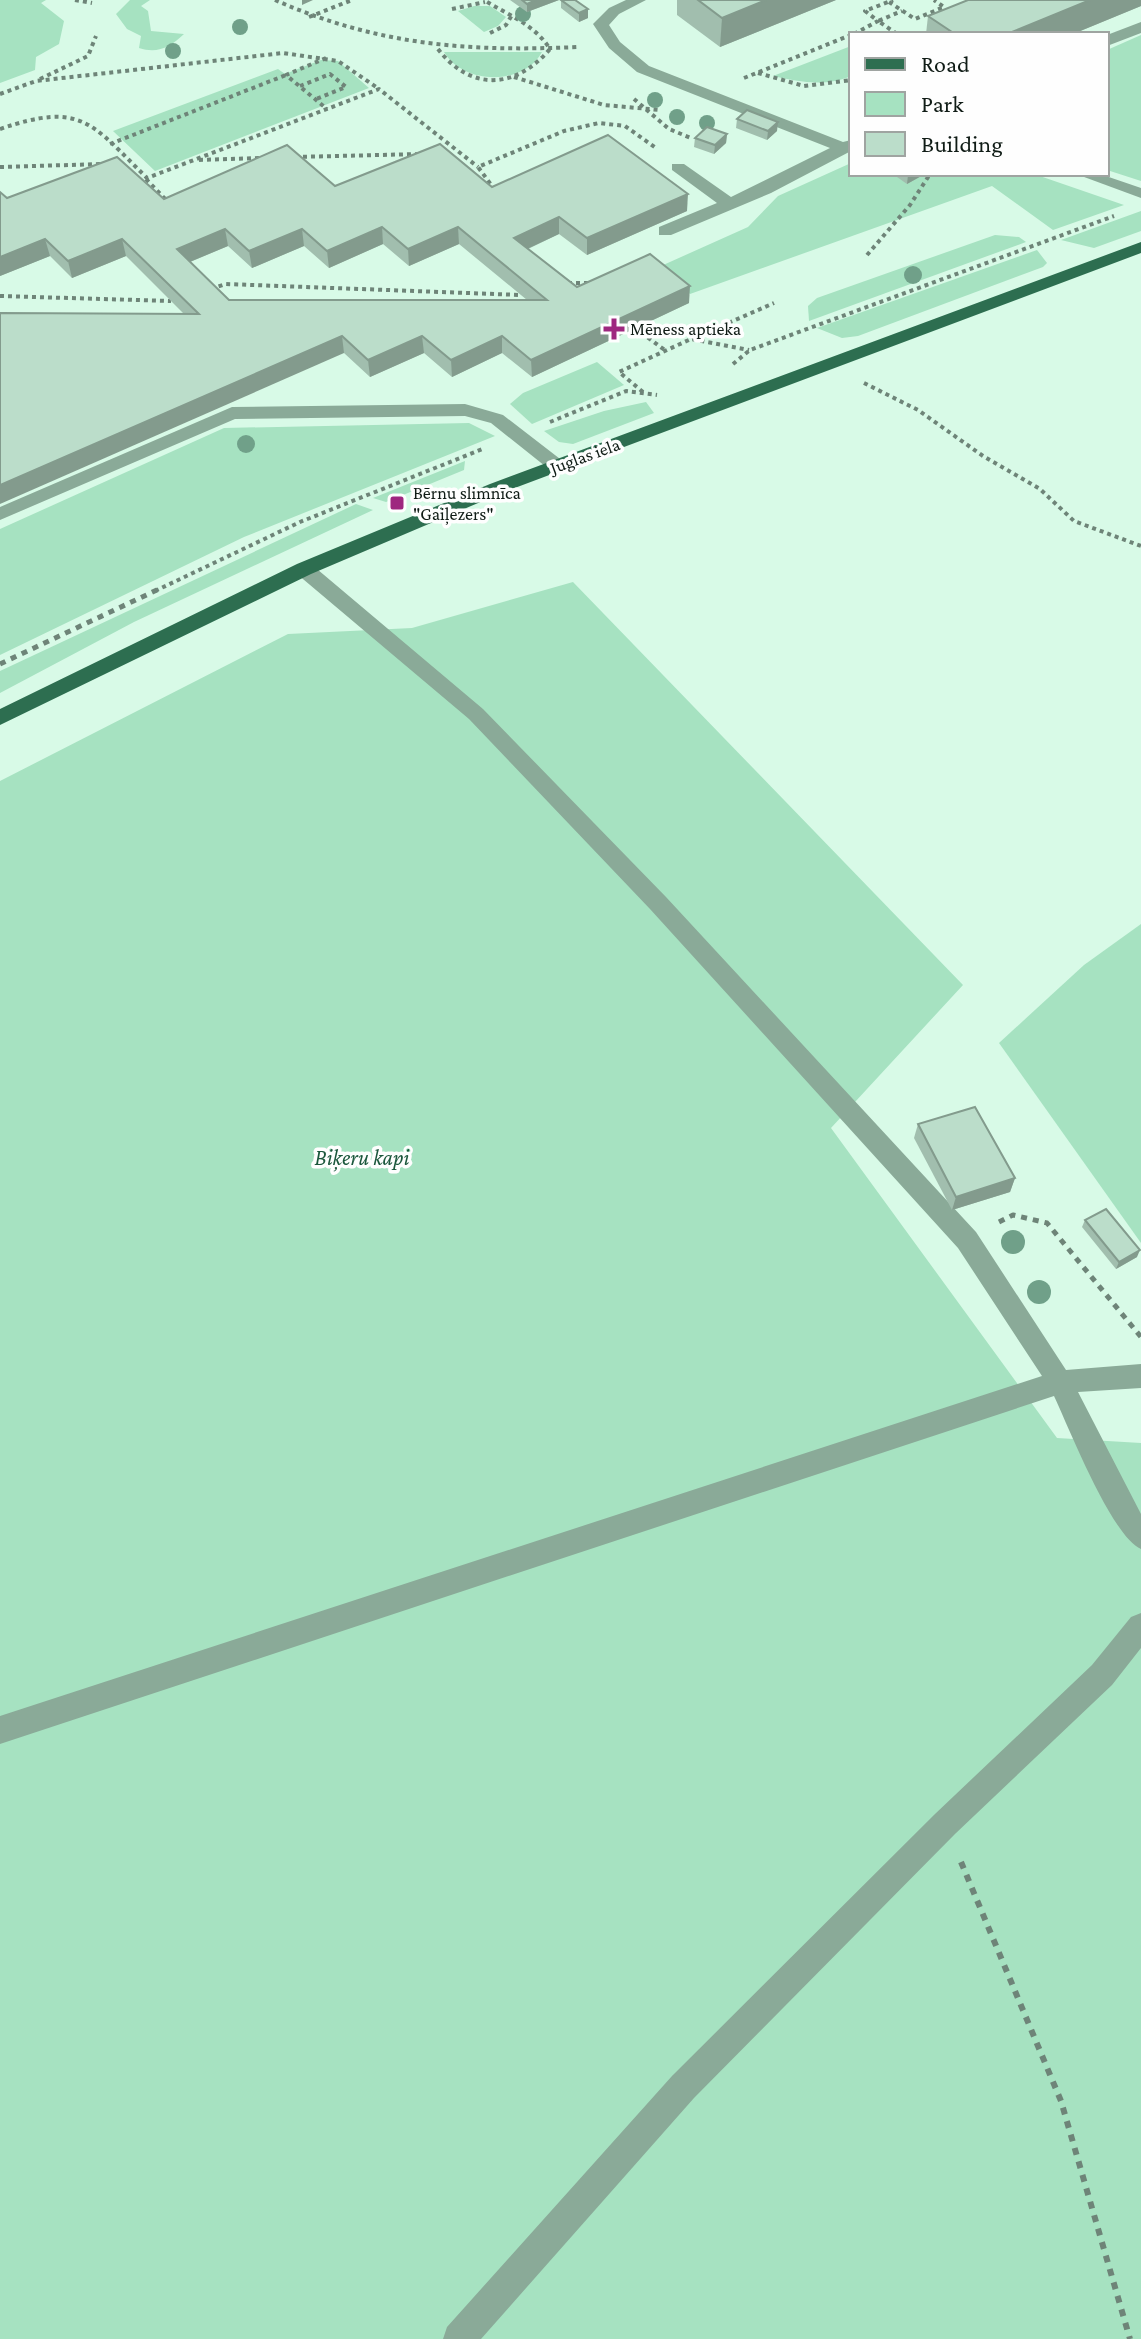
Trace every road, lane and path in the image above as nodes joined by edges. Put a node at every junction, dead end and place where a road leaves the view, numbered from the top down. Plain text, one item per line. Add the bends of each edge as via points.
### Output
1 (75, 0) edge
2 (275, 0) edge
3 (352, 0) edge
4 (934, 0) edge
5 (485, 1) edge
6 (891, 1) edge
7 (627, 2) edge
8 (92, 3) dead end
9 (452, 9) dead end
10 (903, 11) junction
11 (512, 15) junction
12 (309, 17) junction
13 (878, 21) junction
14 (1141, 27) edge
15 (867, 29) junction
16 (858, 32) edge
17 (869, 32) edge
18 (894, 32) edge
19 (490, 33) dead end
20 (849, 35) edge
21 (96, 36) dead end
22 (1109, 40) edge
23 (614, 45) junction
24 (438, 49) junction
25 (550, 49) junction
26 (327, 58) junction
27 (758, 72) junction
28 (286, 75) junction
29 (514, 77) junction
30 (36, 81) junction
31 (849, 81) edge
32 (300, 86) junction
33 (379, 89) junction
34 (0, 94) edge
35 (715, 98) junction
36 (315, 99) junction
37 (327, 109) junction
38 (0, 129) edge
39 (110, 144) junction
40 (847, 147) edge
41 (459, 152) junction
42 (428, 153) edge
43 (444, 153) edge
44 (288, 157) edge
45 (272, 158) edge
46 (194, 160) junction
47 (131, 163) junction
48 (0, 167) edge
49 (478, 167) junction
50 (678, 167) joint
51 (929, 176) edge
52 (1090, 176) edge
53 (147, 178) junction
54 (496, 191) edge
55 (1141, 193) edge
56 (729, 204) junction
57 (1127, 211) dead end
58 (178, 212) edge
59 (665, 231) dead end
60 (1141, 247) edge
61 (867, 255) dead end
62 (561, 276) edge
63 (570, 283) edge
64 (205, 291) edge
65 (521, 295) edge
66 (0, 296) edge
67 (171, 301) edge
68 (774, 303) dead end
69 (635, 328) edge
70 (691, 339) junction
71 (750, 350) junction
72 (666, 351) junction
73 (724, 368) dead end
74 (863, 383) dead end
75 (644, 393) junction
76 (660, 395) dead end
77 (520, 434) junction
78 (557, 466) junction
79 (0, 514) edge
80 (1141, 546) edge
81 (304, 569) junction
82 (0, 664) edge
83 (0, 718) edge
84 (967, 1240) junction
85 (1141, 1337) edge
86 (1135, 1381) edge
87 (1060, 1382) junction
88 (1141, 1536) edge
89 (1141, 1626) edge
90 (0, 1730) edge
91 (945, 1824) junction
92 (459, 2339) edge
93 (1130, 2339) edge

1 - 8 path
2 - 12 path
3 - 12 path
4 - 10 path via 944,7 915,19
5 - 9 path
5 - 11 path
6 - 10 path
6 - 13 path via 865,11
7 - 23 street via 601,24
10 - 13 path
11 - 19 path
11 - 25 path via 544,37
12 - 24 path via 395,43
13 - 15 path
13 - 18 path
14 - 22 street
15 - 16 path
15 - 17 path
20 - 27 path
21 - 30 path via 88,56
23 - 25 path
23 - 35 street via 643,69
24 - 25 path
24 - 29 path via 456,72 492,80
25 - 29 path via 532,71
26 - 28 path
26 - 30 path via 253,55
26 - 33 path via 350,66
27 - 31 path via 806,87
27 - 35 path
28 - 32 path
28 - 39 path
29 - 35 path via 567,97 646,111 699,109
30 - 34 path
32 - 36 path
32 - 36 path via 330,74 346,87
33 - 37 path
33 - 41 path
35 - 40 street
36 - 37 path
37 - 46 path
38 - 39 path via 33,116 66,113 83,118
39 - 47 path
40 - 56 street
41 - 43 path
41 - 49 path
42 - 44 path
45 - 46 path
46 - 53 path
47 - 48 path
47 - 53 path
49 - 50 path via 581,127 613,123 640,134
49 - 54 path
50 - 56 street
51 - 61 path
52 - 55 street
53 - 58 path
56 - 59 street
57 - 71 path
60 - 78 main road, Juglas iela
62 - 63 path
64 - 65 path via 226,284
66 - 67 path
68 - 70 path
69 - 72 path
70 - 71 path
70 - 72 path
71 - 73 path
72 - 75 path via 619,372
74 - 80 path via 918,410 1040,489 1074,521
75 - 76 path
75 - 77 path via 626,391
77 - 78 street
77 - 79 street via 497,419 465,410 232,413
77 - 82 path via 300,522
78 - 81 main road, Juglas iela
81 - 83 main road, Juglas iela
81 - 84 street via 476,714 658,903
84 - 85 path via 1013,1215 1047,1223
84 - 87 street
86 - 87 street
87 - 88 street via 1121,1508
87 - 90 street
89 - 91 street via 1102,1675
91 - 92 street via 683,2087
91 - 93 path via 1061,2101

